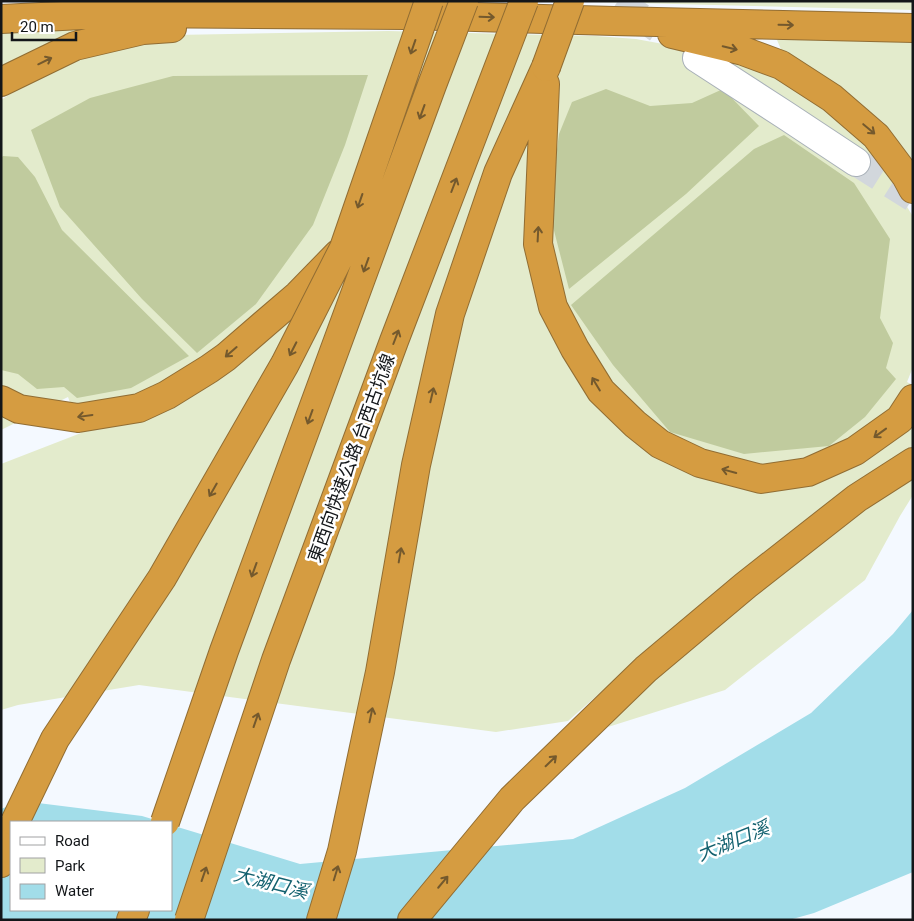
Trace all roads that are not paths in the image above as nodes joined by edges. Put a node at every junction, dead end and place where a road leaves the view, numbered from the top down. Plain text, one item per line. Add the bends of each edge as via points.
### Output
1 (464, 1) edge
2 (524, 1) edge
3 (570, 1) edge
4 (418, 8) edge
5 (1, 19) edge
6 (614, 21) junction
7 (913, 28) edge
8 (697, 58) dead end
9 (546, 67) junction
10 (1, 82) edge
11 (856, 162) tunnel mouth
12 (913, 189) edge
13 (344, 248) junction
14 (913, 399) edge
15 (1, 400) edge
16 (913, 462) edge
17 (15, 821) edge
18 (165, 821) edge
19 (10, 836) edge
20 (1, 863) edge
21 (189, 920) edge
22 (322, 920) edge
23 (412, 920) edge

1 -> 18 highway, bridge via 224,651
21 -> 2 highway, 東西向快速公路 台西古坑線, bridge via 276,660
3 - 9 highway, bridge
4 - 5 highway via 123,13
4 -> 6 highway
10 -> 4 highway via 75,46 143,30 241,22 351,24
4 -> 13 highway, bridge
6 -> 7 highway
6 -> 12 highway via 743,51 781,65 832,98 876,136
8 - 11 street
14 -> 9 highway via 900,419 855,451 808,472 760,479 700,463 660,444 635,424 601,392 553,307 538,244
22 -> 9 highway via 342,851 380,672 416,465 450,314 498,173
13 -> 15 highway, bridge via 298,295 226,357 176,390 139,408 78,418 19,409
13 -> 17 highway, bridge via 285,364 162,578 55,739
23 -> 16 highway via 512,799 646,669 857,498
19 - 20 highway

